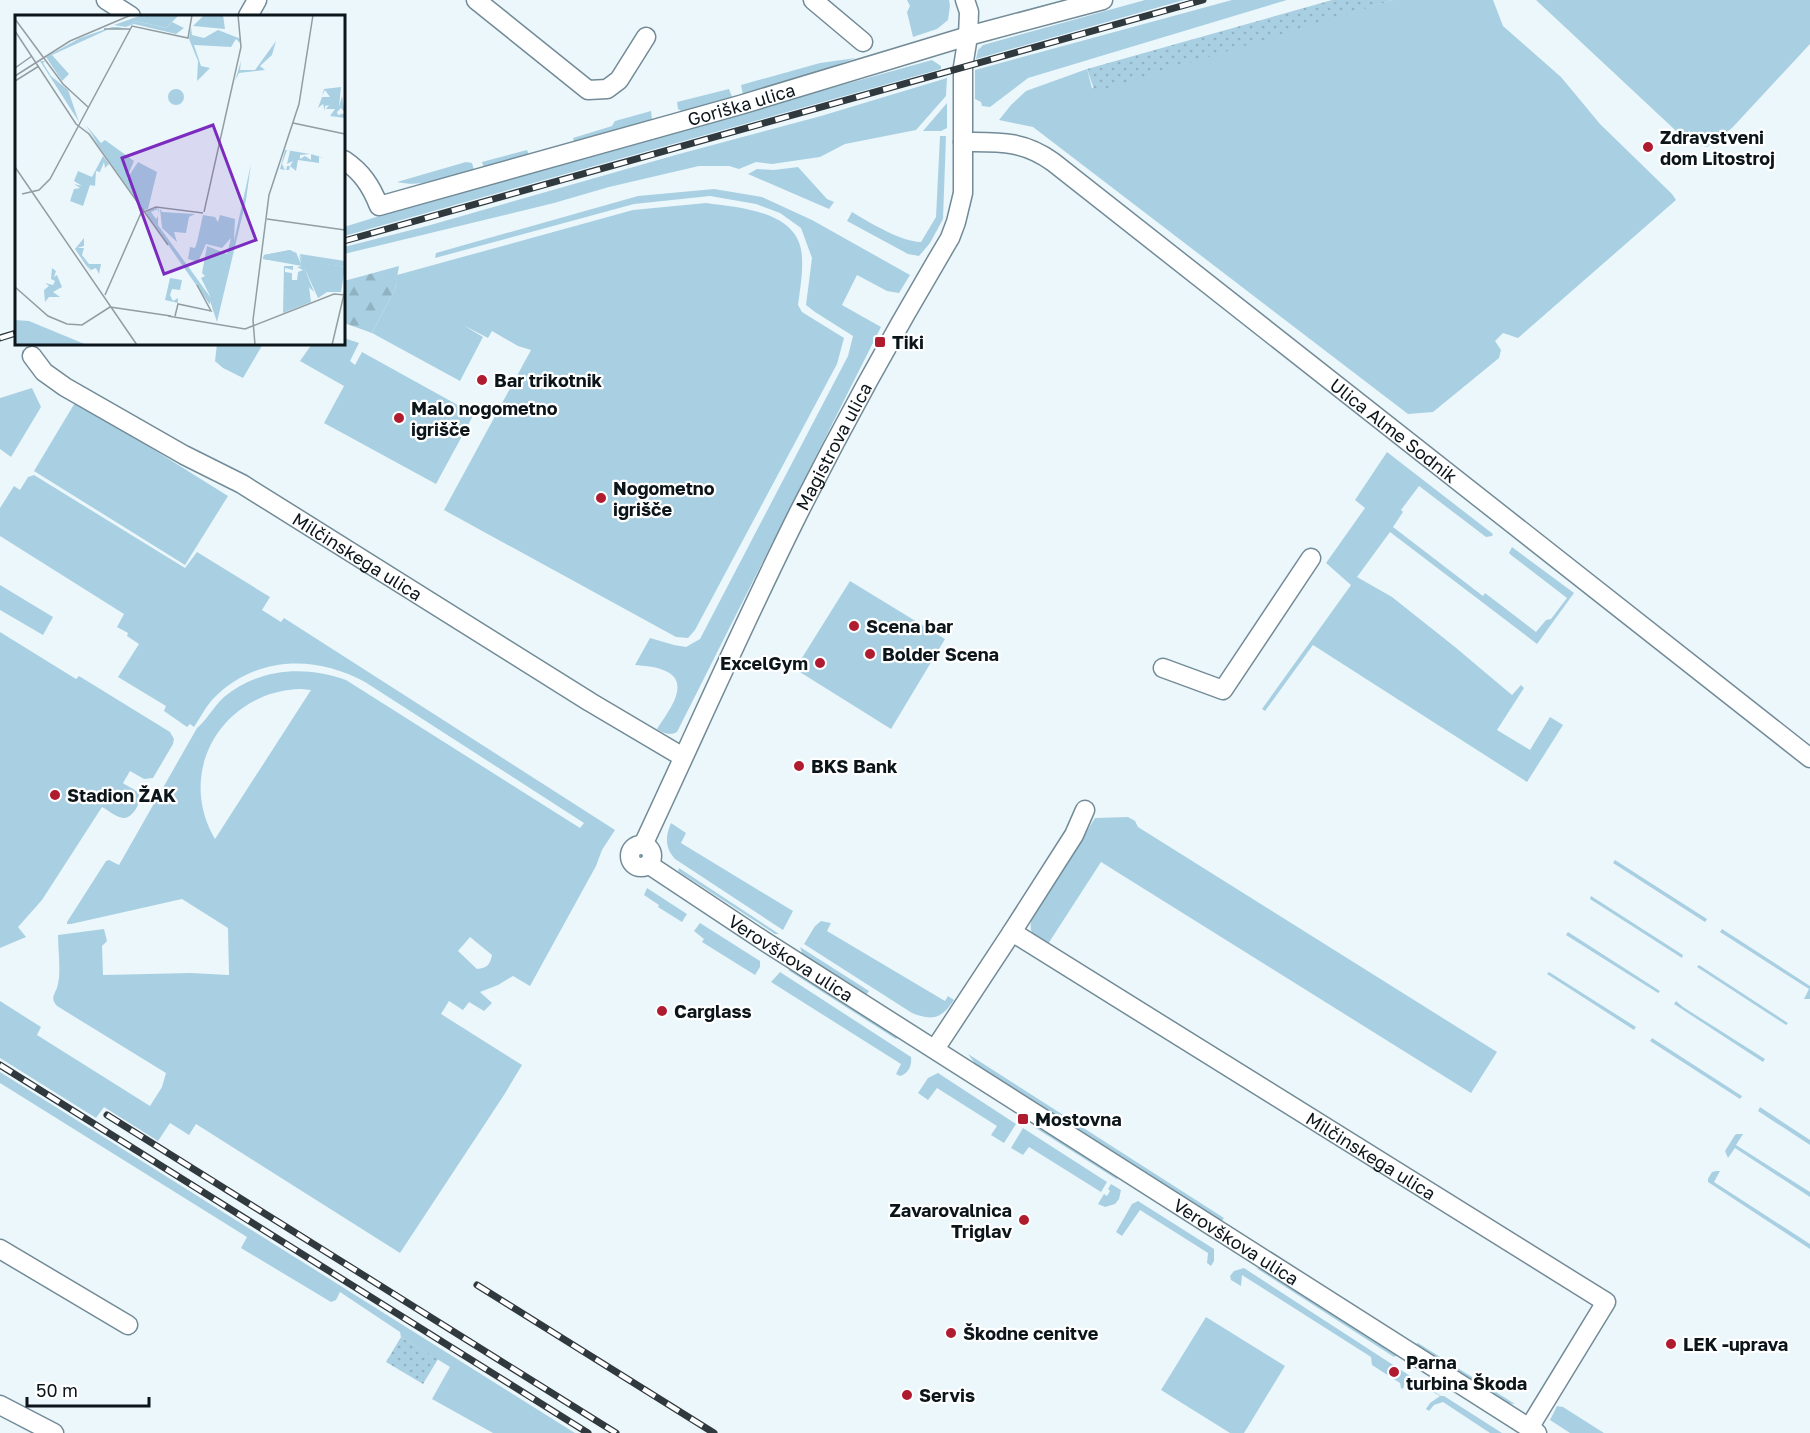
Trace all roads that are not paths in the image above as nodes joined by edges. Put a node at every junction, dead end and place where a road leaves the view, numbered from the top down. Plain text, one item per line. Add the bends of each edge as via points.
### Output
1 (106, 0) edge
2 (257, 0) edge
3 (476, 0) edge
4 (813, 0) edge
5 (965, 0) edge
6 (1103, 0) edge
7 (129, 15) edge
8 (249, 15) edge
9 (968, 36) junction
10 (646, 37) dead end
11 (863, 42) dead end
12 (963, 142) junction
13 (345, 161) edge
14 (32, 356) dead end
15 (1311, 558) dead end
16 (1163, 668) dead end
17 (683, 757) junction
18 (1810, 758) edge
19 (1085, 810) dead end
20 (643, 845) joint
21 (1012, 932) junction
22 (935, 1049) junction
23 (0, 1249) edge
24 (128, 1324) dead end
25 (0, 1405) edge
26 (1533, 1430) edge
27 (54, 1433) edge

1 - 7 street
2 - 8 street
3 - 10 street via 588,90 607,89 619,80
4 - 11 street
5 - 9 street, Magistrova ulica
6 - 9 street, Goriška ulica
9 - 12 street, Magistrova ulica via 963,67
9 - 13 street, Goriška ulica via 719,111 379,206 366,179
12 - 17 street, Magistrova ulica via 963,193 950,238 829,452
12 - 18 street, Ulica Alme Sodnik via 1015,144 1040,152
14 - 17 street, Milčinskega ulica via 44,372 65,387 242,484
15 - 16 street via 1223,690
17 - 20 street, Magistrova ulica
19 - 21 street via 1074,835
20 - 22 street, Verovškova ulica via 633,848 631,858 637,866 648,864
21 - 22 street
21 - 26 street, Milčinskega ulica via 1606,1302
22 - 26 street, Verovškova ulica
23 - 24 street
25 - 27 street

